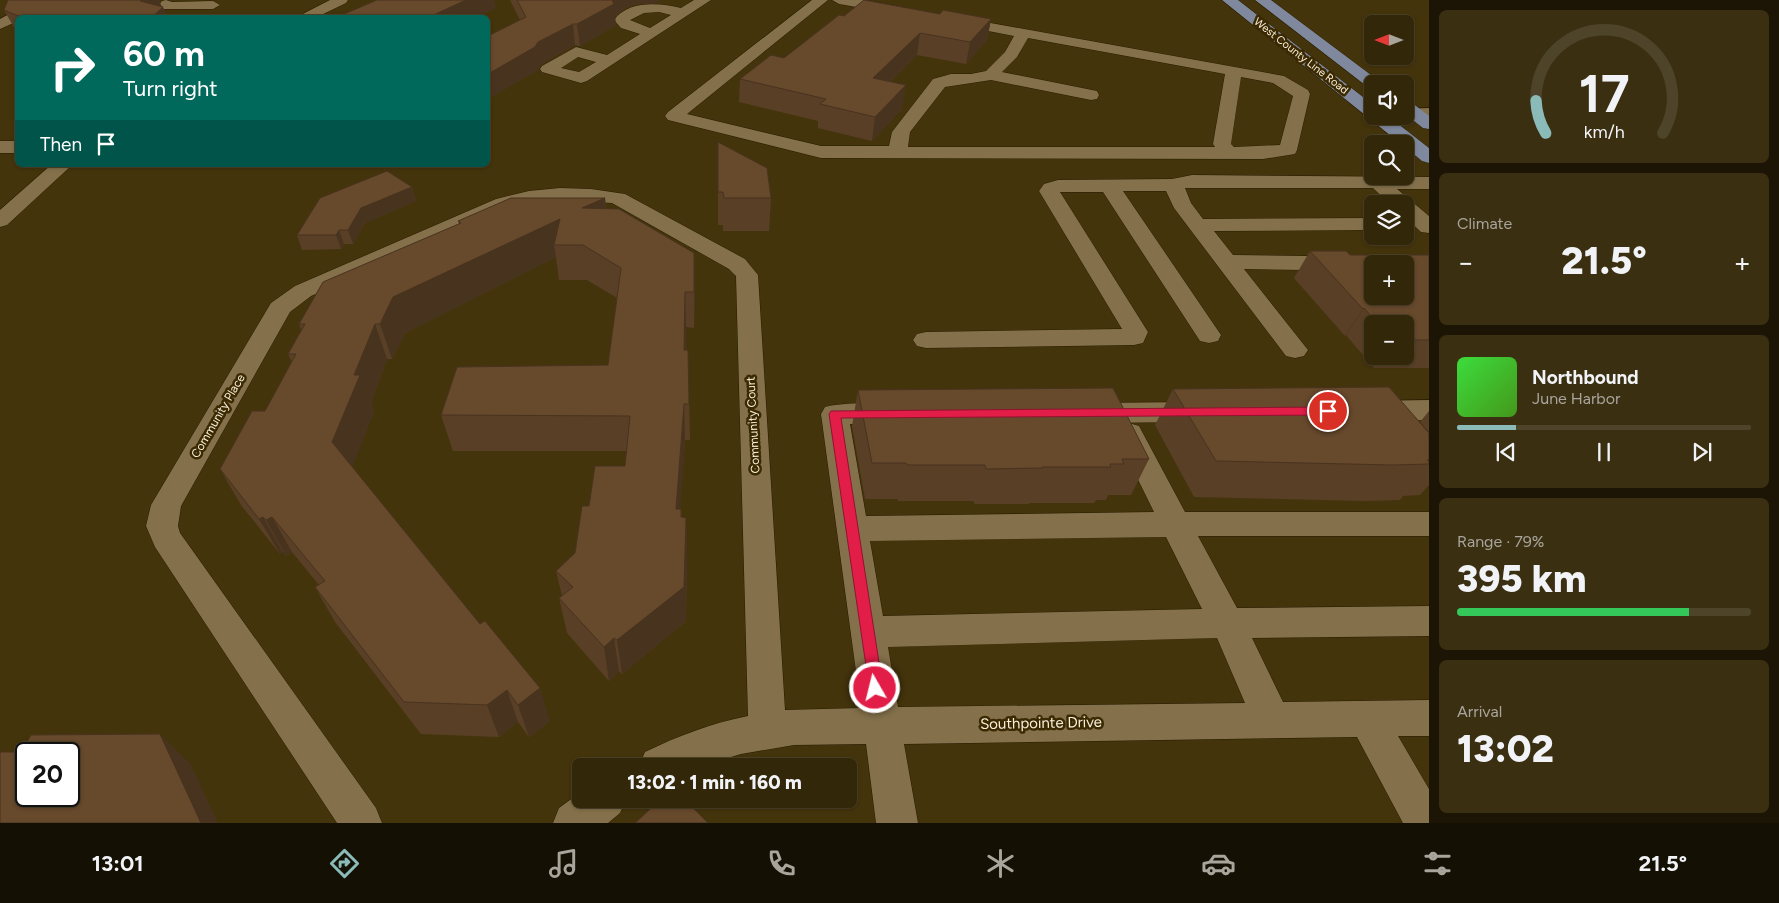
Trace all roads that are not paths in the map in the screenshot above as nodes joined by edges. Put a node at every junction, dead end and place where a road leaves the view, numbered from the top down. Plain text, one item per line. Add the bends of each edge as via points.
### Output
1 (45, 0) edge
2 (341, 0) edge
3 (704, 0) edge
4 (821, 0) edge
5 (839, 0) edge
6 (1229, 0) edge
7 (1262, 0) edge
8 (167, 4) dead end
9 (213, 8) edge
10 (684, 13) junction
11 (916, 14) edge
12 (18, 15) edge
13 (308, 15) edge
14 (15, 17) edge
15 (936, 17) edge
16 (0, 25) edge
17 (652, 32) junction
18 (1023, 33) junction
19 (610, 60) dead end
20 (1234, 71) junction
21 (990, 75) junction
22 (1364, 76) edge
23 (1091, 96) dead end
24 (1364, 106) edge
25 (1389, 125) edge
26 (0, 147) edge
27 (15, 147) edge
28 (898, 152) junction
29 (1228, 153) junction
30 (1429, 157) edge
31 (60, 167) edge
32 (1364, 182) edge
33 (1414, 183) edge
34 (1429, 183) edge
35 (1174, 185) junction
36 (1381, 185) edge
37 (1109, 186) junction
38 (1393, 195) edge
39 (613, 197) joint
40 (0, 221) edge
41 (1197, 224) junction
42 (1364, 224) edge
43 (1226, 262) junction
44 (1364, 264) edge
45 (1209, 335) dead end
46 (926, 340) dead end
47 (1295, 350) dead end
48 (1429, 410) edge
49 (1346, 411) edge
50 (1385, 411) junction
51 (1228, 412) edge
52 (1060, 413) edge
53 (1119, 413) junction
54 (913, 414) edge
55 (1404, 434) edge
56 (1177, 524) junction
57 (1429, 524) edge
58 (853, 529) junction
59 (1429, 621) edge
60 (1228, 623) junction
61 (867, 632) junction
62 (1429, 718) edge
63 (1367, 719) junction
64 (1272, 720) junction
65 (881, 725) junction
66 (767, 730) junction
67 (677, 758) edge
68 (594, 808) edge
69 (361, 823) edge
70 (574, 823) edge
71 (896, 823) edge
72 (1426, 823) edge

1 - 12 street
2 - 13 street
3 - 10 street
4 - 28 street via 674,116 821,152
5 - 11 street
6 - 24 main road, West County Line Road
7 - 22 main road, West County Line Road
8 - 9 street via 165,6
10 - 17 street
10 - 17 street via 650,7 637,10 621,20
14 - 16 street
15 - 18 street
17 - 19 street
18 - 20 street
18 - 21 street via 1011,54
20 - 29 street via 1222,144
20 - 29 street via 1278,79 1302,94 1288,150
21 - 23 street
21 - 28 street via 939,83 901,132
25 - 30 main road
26 - 27 street
28 - 29 street
31 - 40 street
32 - 35 street via 1192,181
33 - 34 street
35 - 37 street
35 - 41 street via 1181,204
36 - 38 street
37 - 45 street
37 - 46 street via 1058,186 1049,191 1136,332 1134,337
39 - 66 street, Community Court via 737,264 747,275
39 - 69 street, Community Place via 540,195 512,200 292,298 280,308 166,505 162,526 166,538
41 - 42 street
41 - 43 street
43 - 44 street
43 - 47 street
48 - 50 street
49 - 50 street
50 - 55 street
51 - 53 street
52 - 53 street
53 - 56 street
54 - 58 street via 835,414
56 - 57 street
56 - 58 street
56 - 60 street
58 - 61 street
59 - 60 street
60 - 61 street
60 - 64 street
61 - 65 street
62 - 63 street, Southpointe Drive
63 - 64 street, Southpointe Drive
63 - 72 street
64 - 65 street, Southpointe Drive
65 - 66 street, Southpointe Drive
65 - 71 street
66 - 67 street, Southpointe Drive via 704,746
68 - 70 street

